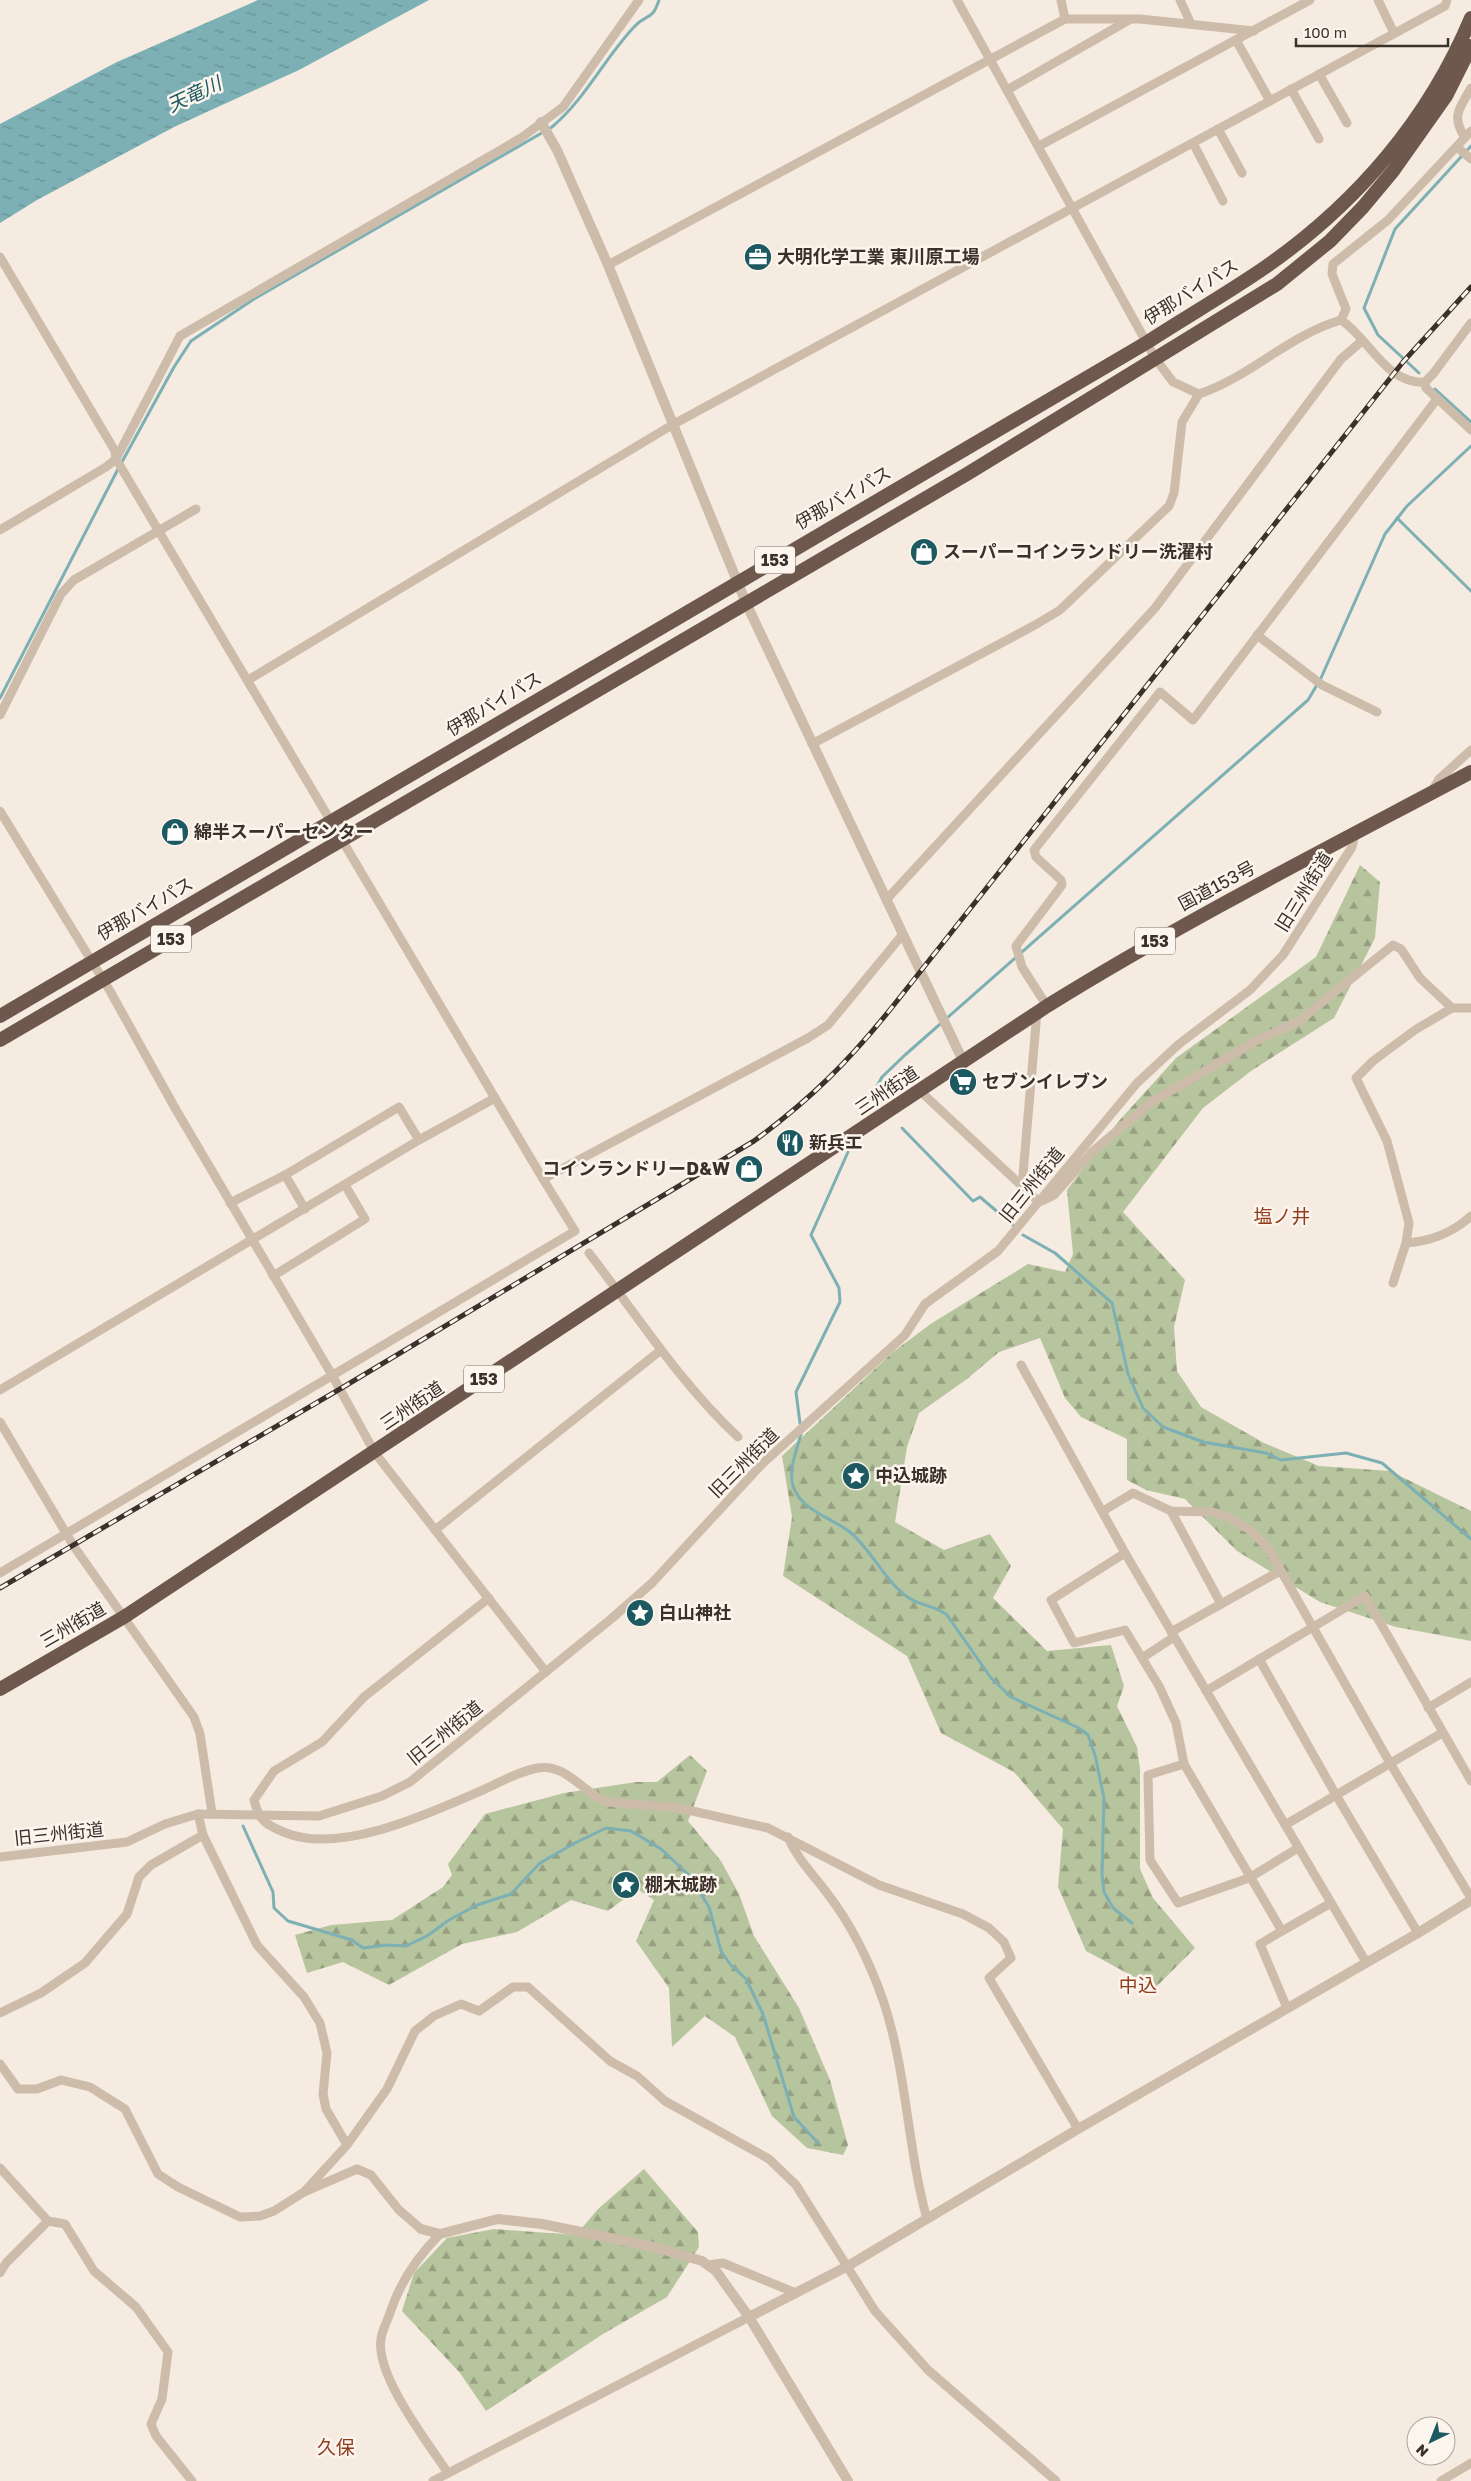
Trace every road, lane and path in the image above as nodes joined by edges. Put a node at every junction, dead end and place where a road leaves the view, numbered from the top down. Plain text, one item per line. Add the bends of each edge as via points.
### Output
1 (639, 0) edge
2 (957, 0) edge
3 (1061, 0) edge
4 (1180, 0) edge
5 (1310, 0) edge
6 (1378, 0) edge
7 (1447, 0) edge
8 (1065, 18) junction
9 (1471, 18) edge
10 (1129, 20) junction
11 (1192, 24) junction
12 (1254, 31) junction
13 (1394, 33) junction
14 (1236, 40) junction
15 (1471, 46) edge
16 (989, 59) junction
17 (1319, 74) junction
18 (1471, 88) edge
19 (1291, 89) junction
20 (1007, 90) junction
21 (1270, 101) junction
22 (1347, 123) dead end
23 (541, 124) junction
24 (1218, 129) junction
25 (1468, 134) edge
26 (1319, 139) dead end
27 (1193, 143) junction
28 (1040, 146) junction
29 (1458, 148) junction
30 (1470, 158) edge
31 (1242, 173) dead end
32 (1223, 201) dead end
33 (1073, 208) junction
34 (0, 257) edge
35 (608, 265) junction
36 (1341, 320) junction
37 (1471, 323) edge
38 (1362, 341) junction
39 (1146, 343) junction
40 (1155, 358) junction
41 (1425, 382) junction
42 (1199, 394) junction
43 (1437, 399) junction
44 (672, 425) junction
45 (1471, 430) edge
46 (117, 459) junction
47 (196, 509) dead end
48 (0, 530) edge
49 (160, 530) junction
50 (737, 582) junction
51 (746, 603) junction
52 (1257, 635) junction
53 (248, 680) junction
54 (1377, 712) dead end
55 (0, 715) edge
56 (812, 744) junction
57 (1471, 750) edge
58 (1471, 772) edge
59 (1430, 794) junction
60 (0, 811) edge
61 (3, 822) edge
62 (331, 823) junction
63 (1355, 834) junction
64 (343, 840) junction
65 (886, 900) junction
66 (903, 934) junction
67 (92, 961) junction
68 (103, 978) junction
69 (1452, 1008) junction
70 (1471, 1008) edge
71 (1042, 1009) junction
72 (0, 1016) edge
73 (0, 1040) edge
74 (963, 1061) junction
75 (920, 1091) junction
76 (495, 1098) junction
77 (419, 1140) junction
78 (285, 1175) junction
79 (543, 1179) junction
80 (345, 1185) junction
81 (1022, 1186) junction
82 (230, 1202) junction
83 (1039, 1202) junction
84 (305, 1209) junction
85 (1471, 1216) edge
86 (252, 1240) junction
87 (1406, 1243) junction
88 (589, 1253) dead end
89 (273, 1276) junction
90 (1393, 1283) dead end
91 (618, 1291) junction
92 (662, 1350) junction
93 (1021, 1365) dead end
94 (332, 1375) junction
95 (0, 1390) edge
96 (0, 1422) edge
97 (738, 1437) dead end
98 (375, 1453) junction
99 (1103, 1511) junction
100 (1171, 1512) junction
101 (435, 1530) junction
102 (66, 1533) junction
103 (1125, 1553) junction
104 (1280, 1571) junction
105 (0, 1573) edge
106 (489, 1598) junction
107 (1222, 1604) junction
108 (124, 1617) junction
109 (1312, 1627) junction
110 (1173, 1635) junction
111 (1142, 1658) junction
112 (1259, 1659) junction
113 (546, 1672) junction
114 (1471, 1682) edge
115 (0, 1689) edge
116 (1206, 1690) junction
117 (1428, 1708) junction
118 (1442, 1733) junction
119 (1390, 1763) junction
120 (1184, 1764) junction
121 (1471, 1781) edge
122 (1336, 1795) junction
123 (212, 1813) junction
124 (198, 1814) junction
125 (257, 1814) junction
126 (1285, 1825) junction
127 (203, 1835) junction
128 (788, 1837) junction
129 (1298, 1848) junction
130 (0, 1857) edge
131 (1249, 1878) junction
132 (1471, 1899) edge
133 (1331, 1903) junction
134 (1282, 1931) junction
135 (1418, 1933) junction
136 (1366, 1962) junction
137 (1287, 2008) junction
138 (0, 2013) edge
139 (0, 2064) edge
140 (1078, 2129) junction
141 (347, 2145) junction
142 (0, 2168) edge
143 (304, 2192) junction
144 (927, 2220) junction
145 (48, 2221) junction
146 (421, 2230) joint
147 (440, 2234) junction
148 (708, 2264) junction
149 (846, 2267) junction
150 (0, 2273) edge
151 (796, 2293) junction
152 (749, 2317) junction
153 (1471, 2463) edge
154 (448, 2474) junction
155 (192, 2481) edge
156 (433, 2481) edge
157 (848, 2481) edge
158 (1056, 2481) edge
159 (1441, 2481) edge

1 - 23 street via 563,107
2 - 16 street
3 - 8 street
4 - 11 street
5 - 12 street
6 - 13 street
7 - 13 street via 1445,6
8 - 10 street
8 - 16 street
9 - 39 highway, 伊那バイパス / 153 via 1436,90 1358,190 1329,218 1267,266
10 - 11 street
10 - 20 street
11 - 12 street
12 - 14 street
13 - 17 street
14 - 21 street
14 - 28 street
15 - 40 highway, 153 via 1426,128 1369,200 1330,241 1277,284
16 - 20 street
16 - 35 street
17 - 19 street
17 - 22 street
18 - 25 street via 1456,117 1457,125
19 - 21 street
19 - 26 street
20 - 28 street
21 - 24 street
23 - 35 street
23 - 46 street via 180,336
24 - 27 street
24 - 31 street
25 - 29 street
27 - 32 street
27 - 33 street
28 - 33 street
29 - 30 street
29 - 36 street via 1388,220 1333,264 1332,274 1346,309
33 - 39 street
33 - 44 street
34 - 46 street
35 - 44 street
36 - 38 street via 1353,327
36 - 42 street via 1281,349 1221,386
37 - 41 street
38 - 41 street via 1405,380
38 - 65 street via 1341,360 1155,608
39 - 40 street
39 - 50 highway, 伊那バイパス / 153
40 - 42 street via 1173,382
40 - 51 highway, 153 via 967,474
41 - 43 street via 1426,388
42 - 56 street via 1182,422 1174,493 1169,506 1060,610
43 - 45 street
43 - 52 street
44 - 50 street
44 - 53 street
46 - 48 street
46 - 49 street
47 - 49 street
49 - 53 street
49 - 55 street via 74,580 61,594
50 - 51 street
50 - 62 highway, 伊那バイパス / 153
51 - 56 street
51 - 64 highway, 153
52 - 54 street via 1319,683
52 - 71 street via 1193,720 1160,692 1034,850 1036,858 1061,880 1062,885 1018,941 1016,952
53 - 62 street
56 - 65 street
57 - 59 street via 1439,779
58 - 59 highway, 国道153号 / 153
59 - 63 highway, 国道153号 / 153
60 - 61 street
61 - 67 street
62 - 64 street
62 - 67 highway, 伊那バイパス / 153
63 - 71 highway, 国道153号 / 153 via 1124,958
63 - 83 street, 旧三州街道 via 1352,847 1284,955 1250,990 1179,1044 1137,1084
64 - 68 highway, 153
64 - 76 street
65 - 66 street
66 - 74 street
66 - 79 street via 828,1025
67 - 68 street
67 - 72 highway, 伊那バイパス / 153
68 - 73 highway, 153
68 - 82 street
69 - 70 street
69 - 83 street via 1420,978 1401,949 1393,945 1299,1021 1254,1042 1150,1103 1092,1152 1054,1195
69 - 87 street via 1415,1030 1356,1078 1387,1141 1409,1223
71 - 74 highway, 国道153号 / 153
71 - 81 street
74 - 75 highway, 三州街道 / 153
75 - 81 street
75 - 91 highway, 三州街道 / 153
76 - 77 street
76 - 79 street
77 - 78 street via 399,1107
77 - 80 street
78 - 82 street
78 - 84 street
79 - 94 street via 575,1231
80 - 84 street
80 - 89 street via 365,1219
81 - 83 street
82 - 86 street
83 - 113 street, 旧三州街道 via 998,1251 925,1304 905,1335 761,1465 652,1583
84 - 86 street
85 - 87 street via 1443,1236 1427,1242
86 - 89 street
86 - 95 street
87 - 90 street
88 - 91 street
89 - 94 street
91 - 92 street
91 - 98 highway, 三州街道 / 153
92 - 97 street via 714,1415
92 - 101 street
93 - 99 street
94 - 98 street
94 - 102 street
96 - 102 street
98 - 101 street
98 - 108 highway, 三州街道 / 153
99 - 100 street via 1133,1493
99 - 103 street
100 - 104 street via 1212,1512 1228,1517 1250,1530 1268,1548
100 - 107 street
101 - 106 street
102 - 105 street
102 - 108 street
103 - 110 street
103 - 111 street via 1051,1600 1074,1643 1125,1630
104 - 107 street
104 - 109 street
106 - 113 street
106 - 125 street via 364,1697 322,1742 274,1771 254,1800
107 - 110 street
108 - 115 highway, 三州街道 / 153
108 - 123 street via 194,1717 200,1734
109 - 112 street
109 - 117 street via 1365,1596
109 - 119 street
110 - 111 street
110 - 116 street
111 - 120 street via 1176,1723
112 - 116 street
112 - 122 street
113 - 125 street, 旧三州街道 via 410,1782 382,1796 319,1816
114 - 117 street
116 - 126 street
117 - 118 street
118 - 119 street
118 - 121 street
119 - 122 street
119 - 132 street
120 - 131 street
120 - 131 street via 1148,1775 1150,1860 1178,1903
122 - 126 street
122 - 135 street
123 - 124 street, 旧三州街道
123 - 125 street, 旧三州街道
124 - 127 street
124 - 130 street, 旧三州街道 via 165,1824 127,1842
125 - 128 street via 269,1826 290,1834 313,1840 344,1839 462,1799 521,1773 551,1767 564,1772 608,1802 679,1808 768,1828
126 - 129 street
127 - 138 street via 151,1865 139,1877 127,1914 85,1963 41,1993
127 - 141 street via 257,1945 304,1997 320,2023 327,2053 323,2094 326,2109
128 - 140 street via 879,1884 963,1914 989,1928 1004,1942 1012,1958 989,1978
128 - 144 street via 795,1854 839,1909 862,1950 882,1999 896,2044 919,2192
129 - 131 street
129 - 133 street
131 - 134 street
132 - 135 street
133 - 134 street
133 - 136 street
134 - 137 street via 1260,1944
135 - 136 street
136 - 137 street
137 - 140 street
139 - 143 street via 18,2089 37,2090 61,2080 90,2087 125,2109 158,2174 240,2217 274,2211
140 - 144 street
141 - 143 street
141 - 149 street via 387,2090 415,2031 446,2009 461,2004 479,2011 514,1986 528,1987 610,2061 636,2076 665,2101 769,2159 796,2185
142 - 145 street
143 - 146 street via 357,2169 371,2175 399,2210
144 - 149 street
145 - 150 street
145 - 155 street via 65,2224 94,2271 136,2307 168,2352 162,2400 151,2424 156,2436
146 - 147 street
147 - 148 street via 498,2220 542,2224 654,2247
147 - 154 street via 421,2254 396,2295 380,2340 388,2376 400,2400
148 - 151 street via 723,2263
148 - 152 street
149 - 151 street
149 - 158 street via 875,2311 928,2370
151 - 152 street
152 - 154 street
152 - 157 street
153 - 159 street
154 - 156 street

